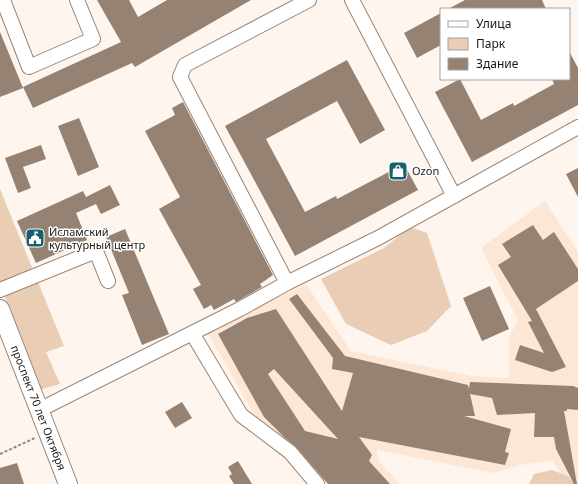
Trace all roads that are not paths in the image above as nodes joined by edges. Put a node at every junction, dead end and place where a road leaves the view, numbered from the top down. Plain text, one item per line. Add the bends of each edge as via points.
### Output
1 (3, 0) edge
2 (77, 0) edge
3 (309, 0) edge
4 (352, 0) edge
5 (578, 127) edge
6 (454, 196) junction
7 (108, 281) dead end
8 (287, 283) junction
9 (0, 290) edge
10 (0, 309) edge
11 (192, 333) junction
12 (39, 410) junction
13 (68, 484) edge
14 (317, 484) edge

1 - 2 street via 30,67 93,39
3 - 8 street via 185,65 180,77
4 - 6 street
5 - 6 street
6 - 8 street via 378,238
7 - 9 street via 96,250
8 - 11 street via 240,310
10 - 12 main road, проспект 70 лет Октября
11 - 12 street
11 - 14 street via 241,415 290,452
12 - 13 main road, проспект 70 лет Октября

